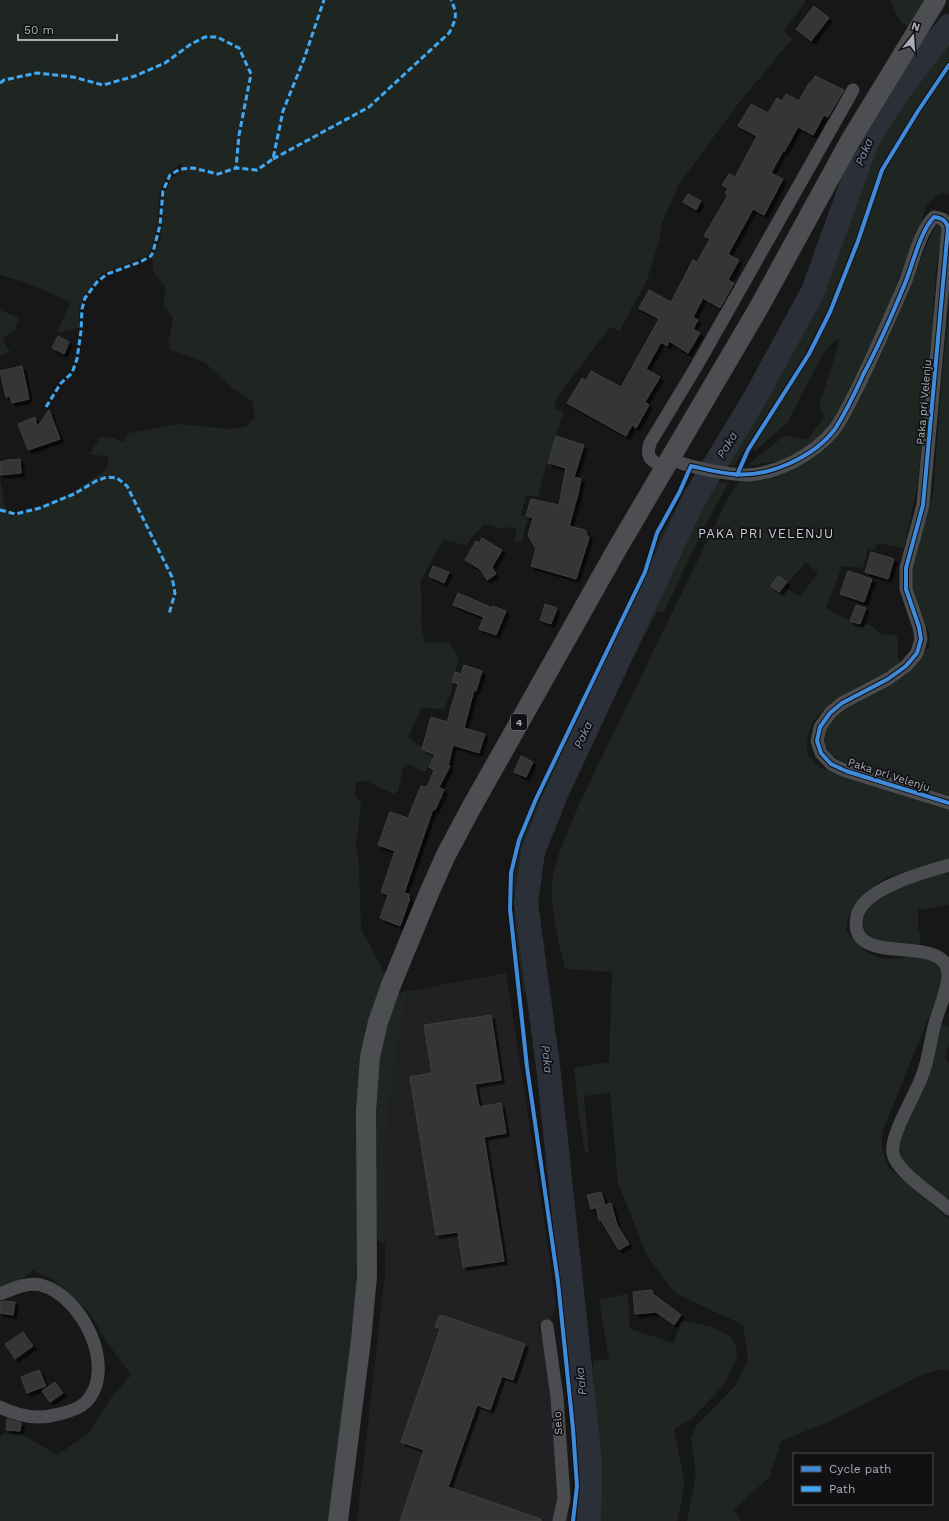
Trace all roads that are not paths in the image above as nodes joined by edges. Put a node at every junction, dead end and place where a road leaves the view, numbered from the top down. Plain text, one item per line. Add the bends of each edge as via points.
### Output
1 (936, 0) edge
2 (853, 90) dead end
3 (668, 464) junction
4 (949, 803) edge
5 (949, 864) edge
6 (949, 1209) edge
7 (0, 1294) edge
8 (547, 1326) dead end
9 (0, 1407) edge
10 (338, 1521) edge
11 (559, 1521) edge

1 - 3 main road, 4 via 850,141 758,309
2 - 3 street via 650,443 649,458
3 - 4 street, Paka pri Velenju via 733,474 754,474 797,460 815,449 834,430 846,410 905,282 926,227 934,217 946,221 948,228 924,505 906,568 906,588 921,639 917,653 906,666 888,680 830,713 820,727 817,741 821,752 831,764
3 - 10 main road, 4 via 495,764 446,855 408,942 378,1022 370,1057 366,1111 367,1276
5 - 6 street via 882,888 866,901 858,914 856,927 861,938 870,945 922,952 938,957 948,972 923,1075 894,1140 893,1154 903,1171
7 - 9 street via 24,1284 41,1285 61,1294 74,1306 87,1325 98,1359 97,1377 92,1392 86,1402 73,1410 53,1416 30,1417
8 - 11 street, Selo via 557,1397 564,1499

